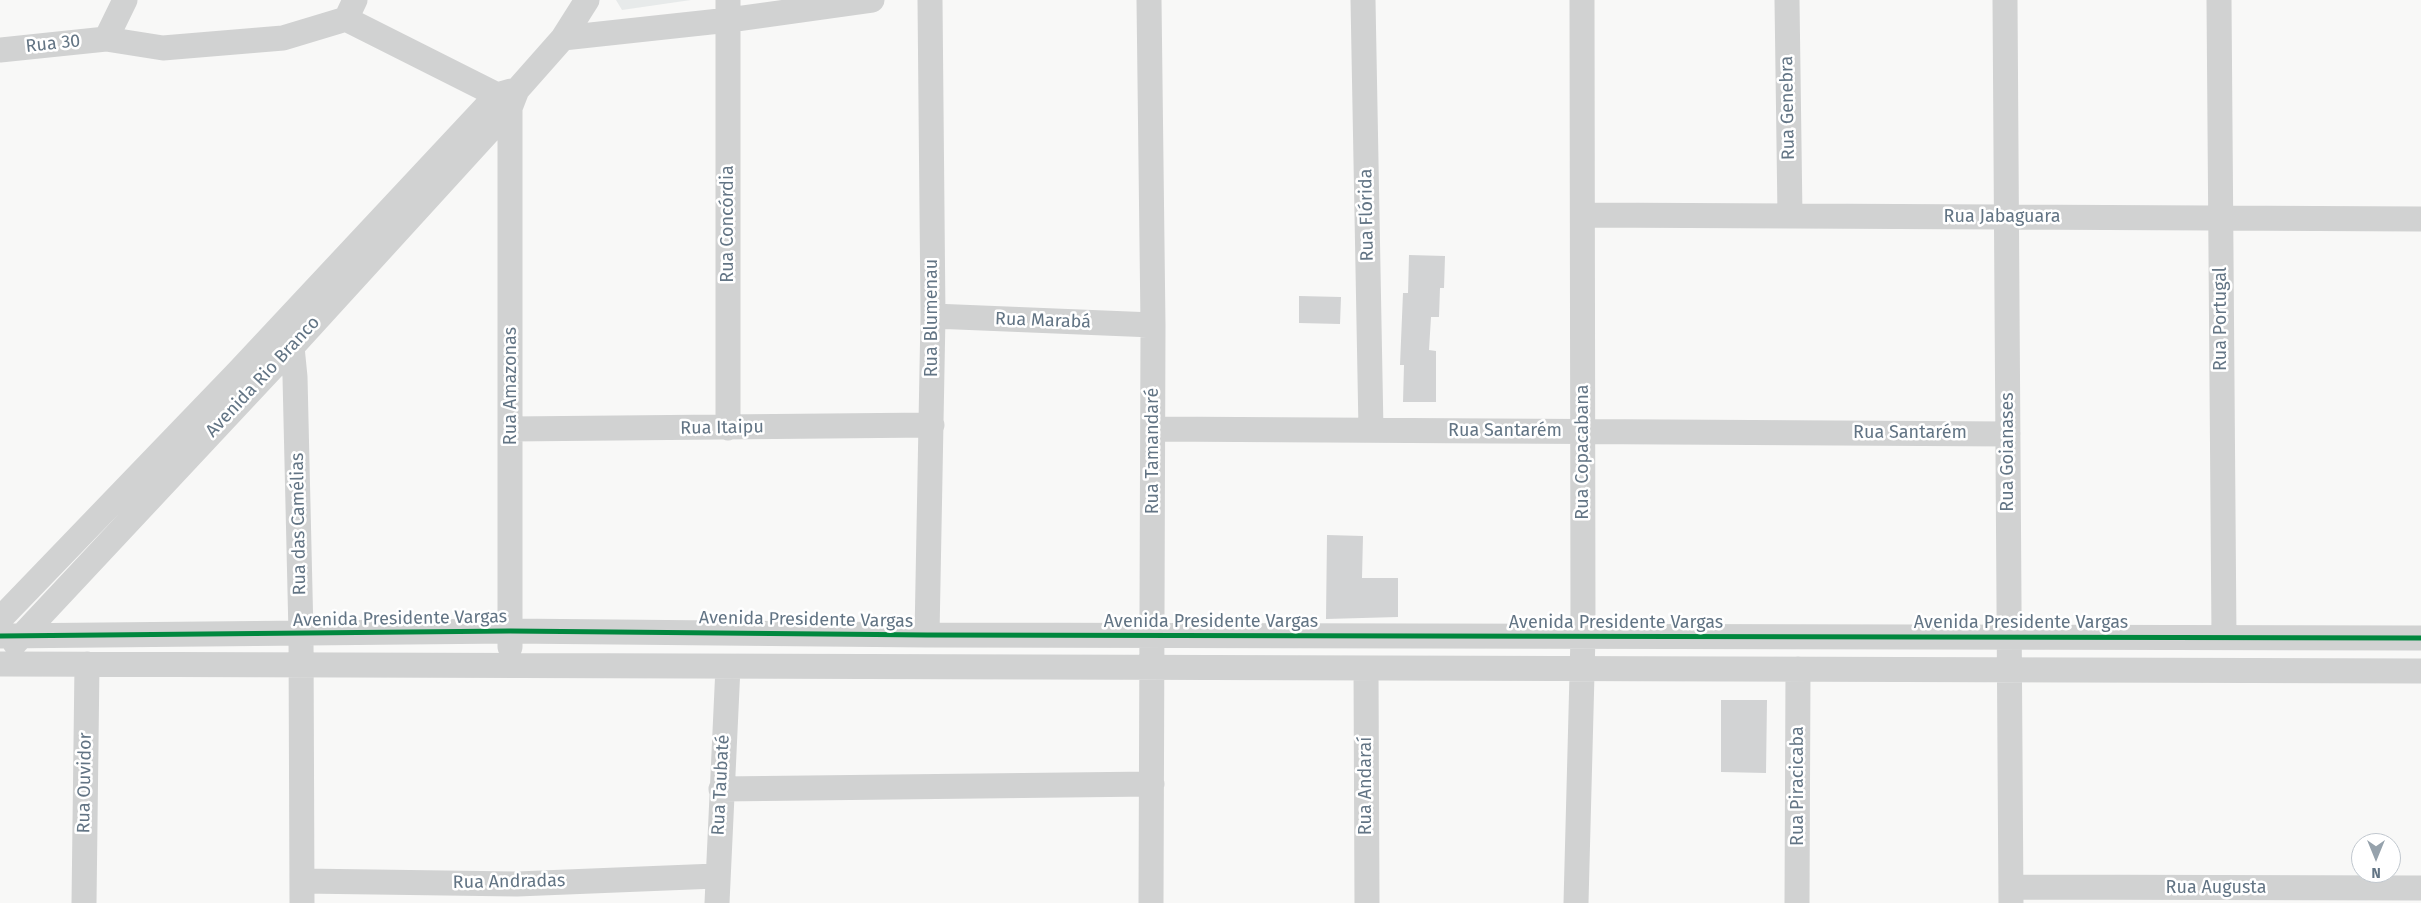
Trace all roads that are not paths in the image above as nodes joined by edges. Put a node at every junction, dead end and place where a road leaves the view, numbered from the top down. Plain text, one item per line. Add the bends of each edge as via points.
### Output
1 (125, 0) edge
2 (587, 0) edge
3 (872, 0) edge
4 (930, 0) edge
5 (1149, 0) edge
6 (1363, 0) edge
7 (1582, 0) edge
8 (1787, 0) edge
9 (2005, 0) edge
10 (2219, 0) edge
11 (351, 9) edge
12 (728, 10) edge
13 (563, 38) junction
14 (106, 39) junction
15 (0, 50) edge
16 (508, 97) junction
17 (1583, 215) junction
18 (1790, 216) junction
19 (2006, 217) junction
20 (2220, 218) junction
21 (2421, 219) edge
22 (933, 316) junction
23 (1153, 325) junction
24 (286, 338) junction
25 (932, 424) junction
26 (728, 428) junction
27 (511, 429) junction
28 (1153, 429) junction
29 (1371, 430) junction
30 (1583, 432) junction
31 (2008, 434) junction
32 (0, 619) edge
33 (510, 632) junction
34 (302, 634) junction
35 (927, 635) junction
36 (11, 636) edge
37 (1153, 636) junction
38 (1583, 636) junction
39 (2010, 637) junction
40 (2224, 638) junction
41 (2421, 638) edge
42 (0, 659) edge
43 (0, 664) edge
44 (87, 664) junction
45 (509, 664) junction
46 (301, 666) junction
47 (728, 667) junction
48 (1152, 668) junction
49 (1366, 668) junction
50 (1582, 669) junction
51 (1798, 669) junction
52 (2009, 670) junction
53 (2421, 670) edge
54 (1152, 784) junction
55 (721, 789) junction
56 (716, 876) junction
57 (2421, 888) edge
58 (302, 892) edge
59 (517, 894) edge
60 (2011, 895) edge
61 (84, 903) edge
62 (716, 903) edge
63 (1151, 903) edge
64 (1367, 903) edge
65 (1576, 903) edge
66 (1797, 903) edge

1 - 14 street
2 - 13 street, Avenida Rio Branco
3 - 12 street
4 - 22 street, Rua Blumenau
5 - 23 street, Rua Tamandaré
6 - 29 street, Rua Flórida
7 - 17 street, Rua Copacabana
8 - 18 street, Rua Genebra
9 - 19 street, Rua Goianases
10 - 20 street, Rua Portugal
11 - 14 street, Rua 30 via 283,38 163,48
11 - 16 street
12 - 13 street
12 - 26 street, Rua Concórdia
13 - 16 street, Avenida Rio Branco
14 - 15 street, Rua 30
16 - 24 street, Avenida Rio Branco
16 - 27 street, Rua Amazonas
17 - 18 street, Rua Jabaguara
17 - 30 street, Rua Copacabana
18 - 19 street, Rua Jabaguara
19 - 20 street, Rua Jabaguara
19 - 31 street, Rua Goianases
20 - 21 street, Rua Jabaguara
20 - 40 street, Rua Portugal
22 - 23 street, Rua Marabá
22 - 25 street, Rua Blumenau
23 - 28 street, Rua Tamandaré
24 - 32 street, Avenida Rio Branco
24 - 34 street, Rua das Camélias via 295,377
24 - 36 street, Avenida Rio Branco
25 - 26 street, Rua Itaipu
25 - 35 street, Rua Blumenau
26 - 27 street, Rua Itaipu
27 - 33 street, Rua Amazonas
28 - 29 street, Rua Santarém
28 - 37 street, Rua Tamandaré
29 - 30 street, Rua Santarém
30 - 31 street, Rua Santarém
30 - 38 street, Rua Copacabana
31 - 39 street, Rua Goianases
33 - 34 street, Avenida Presidente Vargas
33 - 35 street, Avenida Presidente Vargas
33 - 45 street, Rua Amazonas
34 - 36 street, Avenida Presidente Vargas
34 - 46 street, Rua das Camélias
35 - 37 street, Avenida Presidente Vargas
36 - 42 street, Avenida Rio Branco
37 - 38 street, Avenida Presidente Vargas
37 - 48 street, Rua Tamandaré
38 - 39 street, Avenida Presidente Vargas
38 - 50 street, Rua Copacabana
39 - 40 street, Avenida Presidente Vargas
39 - 52 street, Rua Goianases
40 - 41 street, Avenida Presidente Vargas
43 - 44 street
44 - 46 street
44 - 61 street, Rua Ouvidor
45 - 46 street
45 - 47 street
46 - 58 street, Rua das Camélias
47 - 48 street
47 - 55 street, Rua Taubaté
48 - 49 street
48 - 54 street, Rua Tamandaré
49 - 50 street
49 - 64 street, Rua Andaraí
50 - 51 street
50 - 65 street, Rua Copacabana
51 - 52 street
51 - 66 street, Rua Piracicaba
52 - 53 street
52 - 60 street, Rua Goianases
54 - 55 street
54 - 63 street, Rua Tamandaré
55 - 56 street, Rua Taubaté
56 - 59 street, Rua Andradas
56 - 62 street, Rua Taubaté
57 - 60 street, Rua Augusta
58 - 59 street, Rua Andradas

